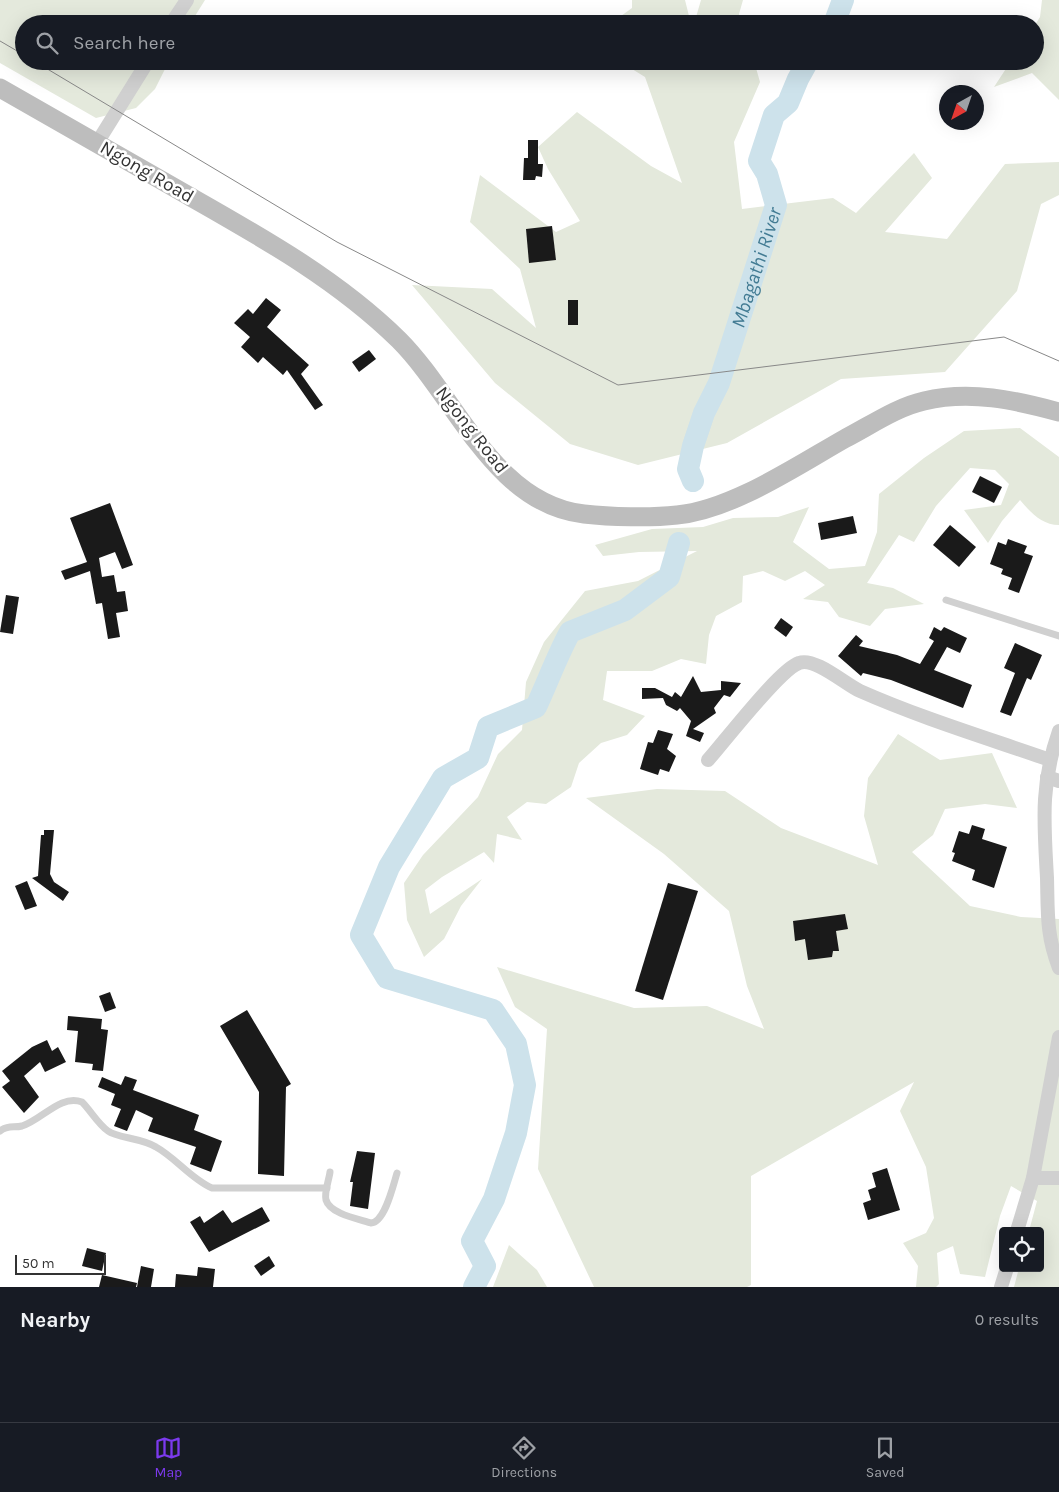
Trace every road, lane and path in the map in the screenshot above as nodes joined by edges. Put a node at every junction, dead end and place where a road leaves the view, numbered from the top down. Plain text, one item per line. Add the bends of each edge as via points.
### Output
1 (187, 0) edge
2 (177, 15) edge
3 (142, 70) edge
4 (0, 88) edge
5 (97, 143) junction
6 (1059, 412) edge
7 (946, 600) dead end
8 (1059, 636) edge
9 (1059, 731) edge
10 (708, 760) dead end
11 (1050, 760) junction
12 (1053, 779) edge
13 (1053, 891) edge
14 (1059, 968) edge
15 (1059, 1037) edge
16 (0, 1131) edge
17 (330, 1172) dead end
18 (397, 1173) dead end
19 (1032, 1178) junction
20 (1059, 1178) edge
21 (327, 1188) junction
22 (1018, 1227) edge
23 (1005, 1272) edge
24 (1001, 1287) edge

1 - 2 street
3 - 5 street
4 - 5 main road, Ngong Road
5 - 6 main road, Ngong Road via 270,242 344,294 414,356 494,463 527,491 562,510 585,514 678,515 717,505 750,491 891,414 923,401 982,395
7 - 8 lane
9 - 11 street
10 - 11 street via 775,682 800,662 820,667 861,691
11 - 12 street
12 - 13 street via 1043,803
13 - 14 street via 1048,933
15 - 19 street
16 - 21 lane via 4,1127 22,1126 57,1105 77,1100 109,1132 155,1146 212,1188
17 - 21 lane
18 - 21 lane via 382,1217 376,1223 335,1210 327,1203
19 - 20 street
19 - 22 street
23 - 24 street

